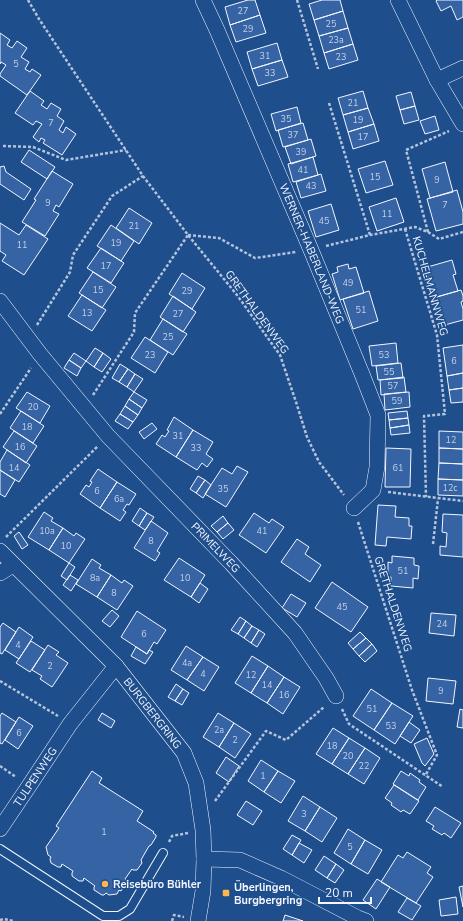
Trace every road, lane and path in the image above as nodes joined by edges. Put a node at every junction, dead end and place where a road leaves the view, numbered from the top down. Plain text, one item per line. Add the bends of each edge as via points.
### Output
1 (28, 0) edge
2 (203, 0) edge
3 (297, 0) edge
4 (398, 0) edge
5 (463, 68) edge
6 (318, 69) dead end
7 (437, 80) junction
8 (329, 103) dead end
9 (459, 126) edge
10 (3, 146) dead end
11 (126, 150) junction
12 (143, 176) junction
13 (405, 229) dead end
14 (428, 232) dead end
15 (188, 235) junction
16 (370, 235) dead end
17 (0, 301) edge
18 (28, 339) junction
19 (40, 354) junction
20 (85, 408) junction
21 (0, 414) edge
22 (108, 436) junction
23 (373, 490) junction
24 (426, 497) junction
25 (438, 498) junction
26 (463, 501) edge
27 (354, 508) junction
28 (6, 537) dead end
29 (433, 544) dead end
30 (0, 551) edge
31 (13, 565) junction
32 (0, 573) edge
33 (116, 666) junction
34 (0, 681) edge
35 (336, 696) junction
36 (70, 724) junction
37 (425, 776) junction
38 (443, 787) dead end
39 (202, 825) junction
40 (0, 829) edge
41 (0, 849) edge
42 (163, 853) joint
43 (204, 859) junction
44 (0, 920) edge
45 (14, 921) edge
46 (198, 921) edge
47 (366, 921) edge

1 - 11 path, GRETHALDENWEG
2 - 23 street, WERNER-HABERLAND-WEG via 314,257 378,415 377,467
3 - 6 path
4 - 7 street
5 - 7 street
7 - 9 street
8 - 16 path
9 - 14 path via 406,150
10 - 11 path via 33,147 66,160
11 - 12 path, GRETHALDENWEG
12 - 15 path, GRETHALDENWEG
12 - 18 path via 112,196 73,255 70,272
13 - 24 path, KUCHELMANNWEG via 437,335 445,414 424,416
15 - 20 path via 136,313 134,332
15 - 27 path, GRETHALDENWEG via 237,295 280,355 318,462
17 - 18 street, PRIMELWEG
18 - 19 street, PRIMELWEG
19 - 20 street, PRIMELWEG
19 - 21 path
20 - 22 street, PRIMELWEG
22 - 28 path
22 - 35 street, PRIMELWEG via 295,633
23 - 24 path
23 - 27 street
24 - 25 path
25 - 26 path
25 - 29 path
27 - 37 path, GRETHALDENWEG via 412,690 437,755
30 - 31 street, BURGBERGRING
31 - 32 street
31 - 33 street, BURGBERGRING
33 - 36 street, TULPENWEG
33 - 39 street, BURGBERGRING via 184,753 196,783
34 - 36 path
35 - 37 path via 349,724
35 - 39 path via 286,740 266,731
36 - 40 street, TULPENWEG
37 - 38 path
39 - 42 path via 172,836
39 - 43 street, BURGBERGRING
41 - 42 lane via 103,916 119,916 130,909
43 - 46 street, BURGBERGRING via 203,891
43 - 47 street via 240,860
44 - 45 path

